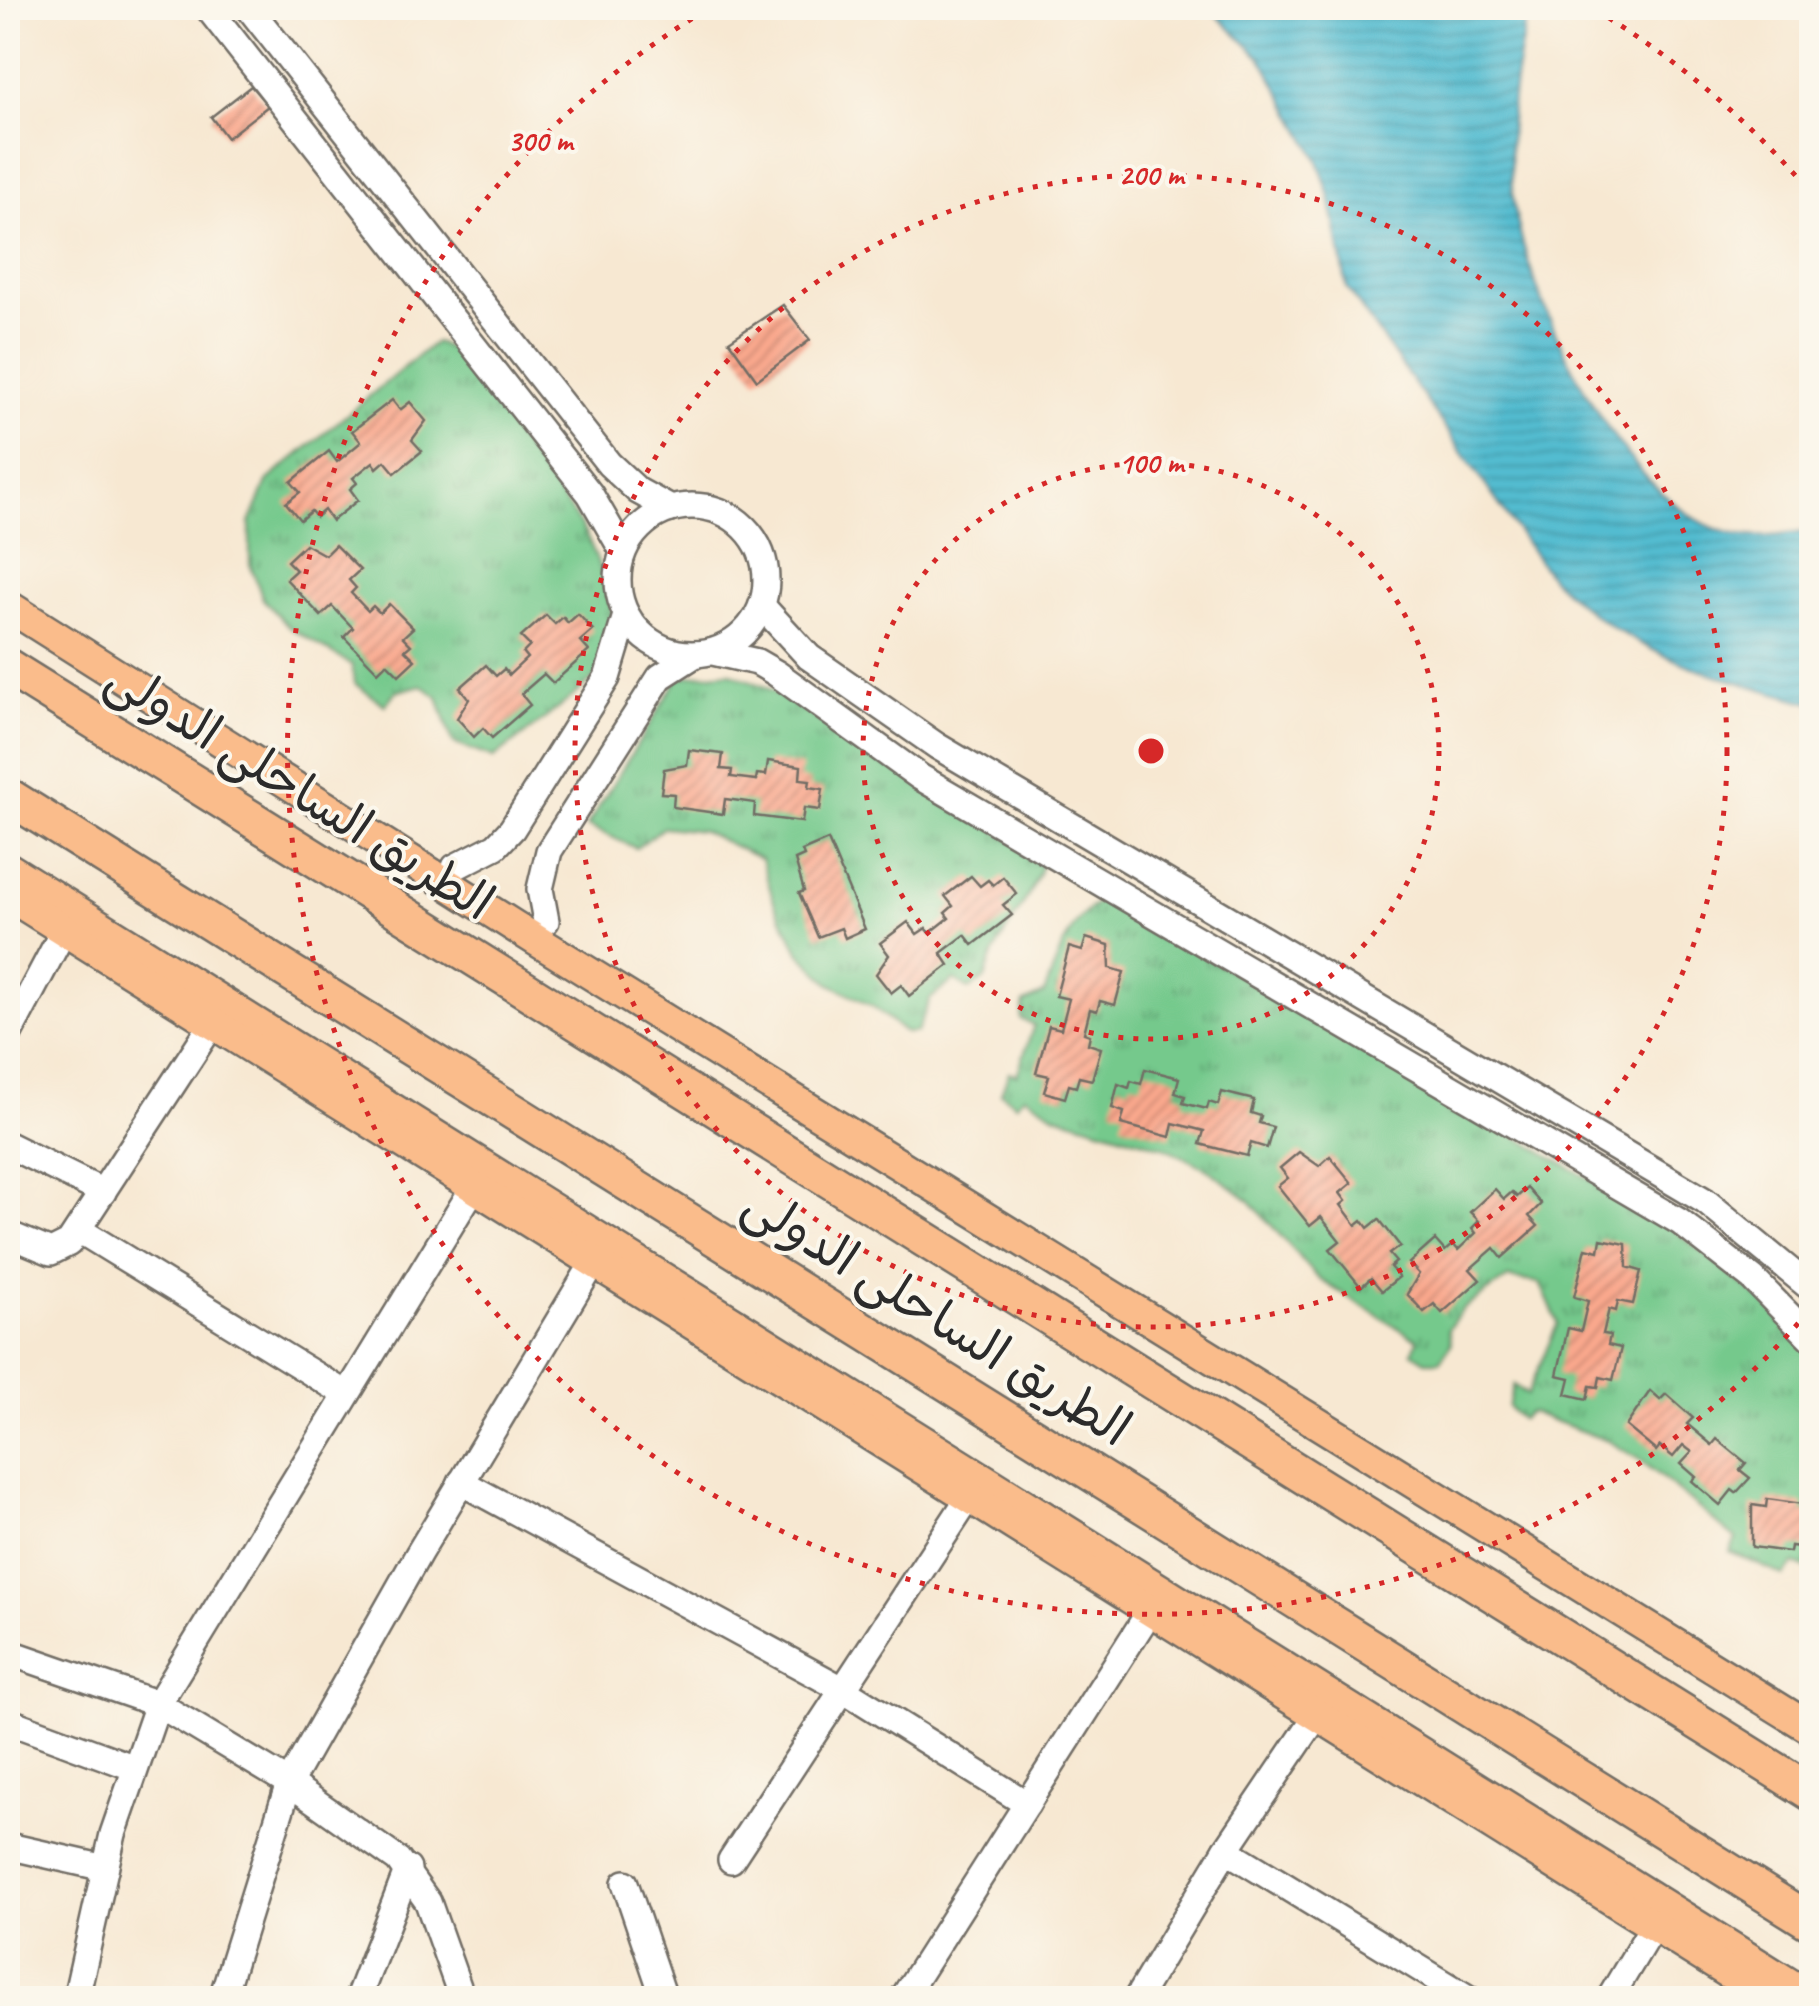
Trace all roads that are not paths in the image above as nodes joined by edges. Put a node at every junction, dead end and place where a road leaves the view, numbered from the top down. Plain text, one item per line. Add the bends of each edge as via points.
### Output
1 (208, 8) edge
2 (249, 8) edge
3 (286, 55) junction
4 (260, 75) junction
5 (672, 508) junction
6 (623, 551) junction
7 (8, 586) edge
8 (8, 606) edge
9 (762, 606) junction
10 (626, 615) junction
11 (704, 653) junction
12 (8, 666) edge
13 (594, 697) junction
14 (632, 720) junction
15 (8, 796) edge
16 (1074, 827) junction
17 (1096, 841) junction
18 (1056, 856) junction
19 (456, 866) junction
20 (8, 868) edge
21 (1080, 868) junction
22 (8, 895) edge
23 (546, 922) junction
24 (64, 930) junction
25 (213, 1024) junction
26 (8, 1036) edge
27 (1491, 1073) junction
28 (1518, 1089) junction
29 (1474, 1101) junction
30 (1502, 1117) junction
31 (8, 1145) edge
32 (474, 1187) junction
33 (102, 1192) junction
34 (80, 1230) junction
35 (8, 1234) edge
36 (594, 1262) junction
37 (1812, 1289) edge
38 (1812, 1339) edge
39 (346, 1394) junction
40 (462, 1482) junction
41 (970, 1496) junction
42 (1150, 1611) junction
43 (8, 1652) edge
44 (846, 1691) junction
45 (158, 1704) junction
46 (1812, 1709) edge
47 (1317, 1715) junction
48 (8, 1722) edge
49 (1812, 1729) edge
50 (135, 1768) junction
51 (289, 1783) junction
52 (1812, 1794) edge
53 (1027, 1804) junction
54 (8, 1846) edge
55 (1226, 1850) junction
56 (731, 1860) dead end
57 (104, 1868) junction
58 (408, 1869) junction
59 (625, 1883) dead end
60 (1812, 1923) edge
61 (1653, 1926) junction
62 (1764, 1997) edge
63 (76, 1998) edge
64 (222, 1998) edge
65 (358, 1998) edge
66 (462, 1998) edge
67 (664, 1998) edge
68 (902, 1998) edge
69 (1137, 1998) edge
70 (1468, 1998) edge
71 (1610, 1998) edge
72 (1812, 1998) edge

1 - 4 street
2 - 3 street
3 - 4 street
3 - 5 street via 609,464 638,491
4 - 6 street via 590,494
5 - 6 street via 642,524
5 - 9 street via 707,507 748,531 766,575
6 - 10 street via 617,584
7 - 19 main road
8 - 49 main road
9 - 11 street via 743,635
9 - 16 street via 796,646 873,703
10 - 11 street via 648,640 679,654
10 - 13 street via 616,658
11 - 14 street via 660,677
11 - 18 street via 756,662 776,673 920,777
12 - 52 highway, الطريق الساحلى الدولى
13 - 14 street
13 - 19 street via 512,829 496,846
14 - 23 street via 549,851 540,889
15 - 60 highway, الطريق الساحلى الدولى
16 - 17 street
16 - 18 street
17 - 21 street
17 - 27 street
18 - 21 street
19 - 23 main road
20 - 72 main road
21 - 29 street
22 - 24 main road
23 - 46 main road
24 - 25 main road
24 - 26 street
25 - 32 main road
25 - 33 street
27 - 28 street
27 - 29 street
28 - 30 street
28 - 37 street via 1706,1201
29 - 30 street
30 - 38 street via 1680,1222 1753,1279
31 - 33 street
32 - 36 main road
32 - 39 street
33 - 34 street
34 - 35 street via 51,1252
34 - 39 street
36 - 40 street
36 - 41 main road
39 - 45 street
40 - 44 street
40 - 51 street
41 - 42 main road
41 - 44 street
42 - 47 main road
42 - 53 street
43 - 45 street
44 - 53 street
44 - 56 street
45 - 50 street
45 - 51 street
47 - 55 street
47 - 61 main road
48 - 50 street
50 - 57 street
51 - 58 street
51 - 64 street
53 - 68 street
54 - 57 street
55 - 69 street
55 - 70 street
57 - 63 street
58 - 65 street
58 - 66 street via 428,1902
59 - 67 street
61 - 62 main road
61 - 71 street

